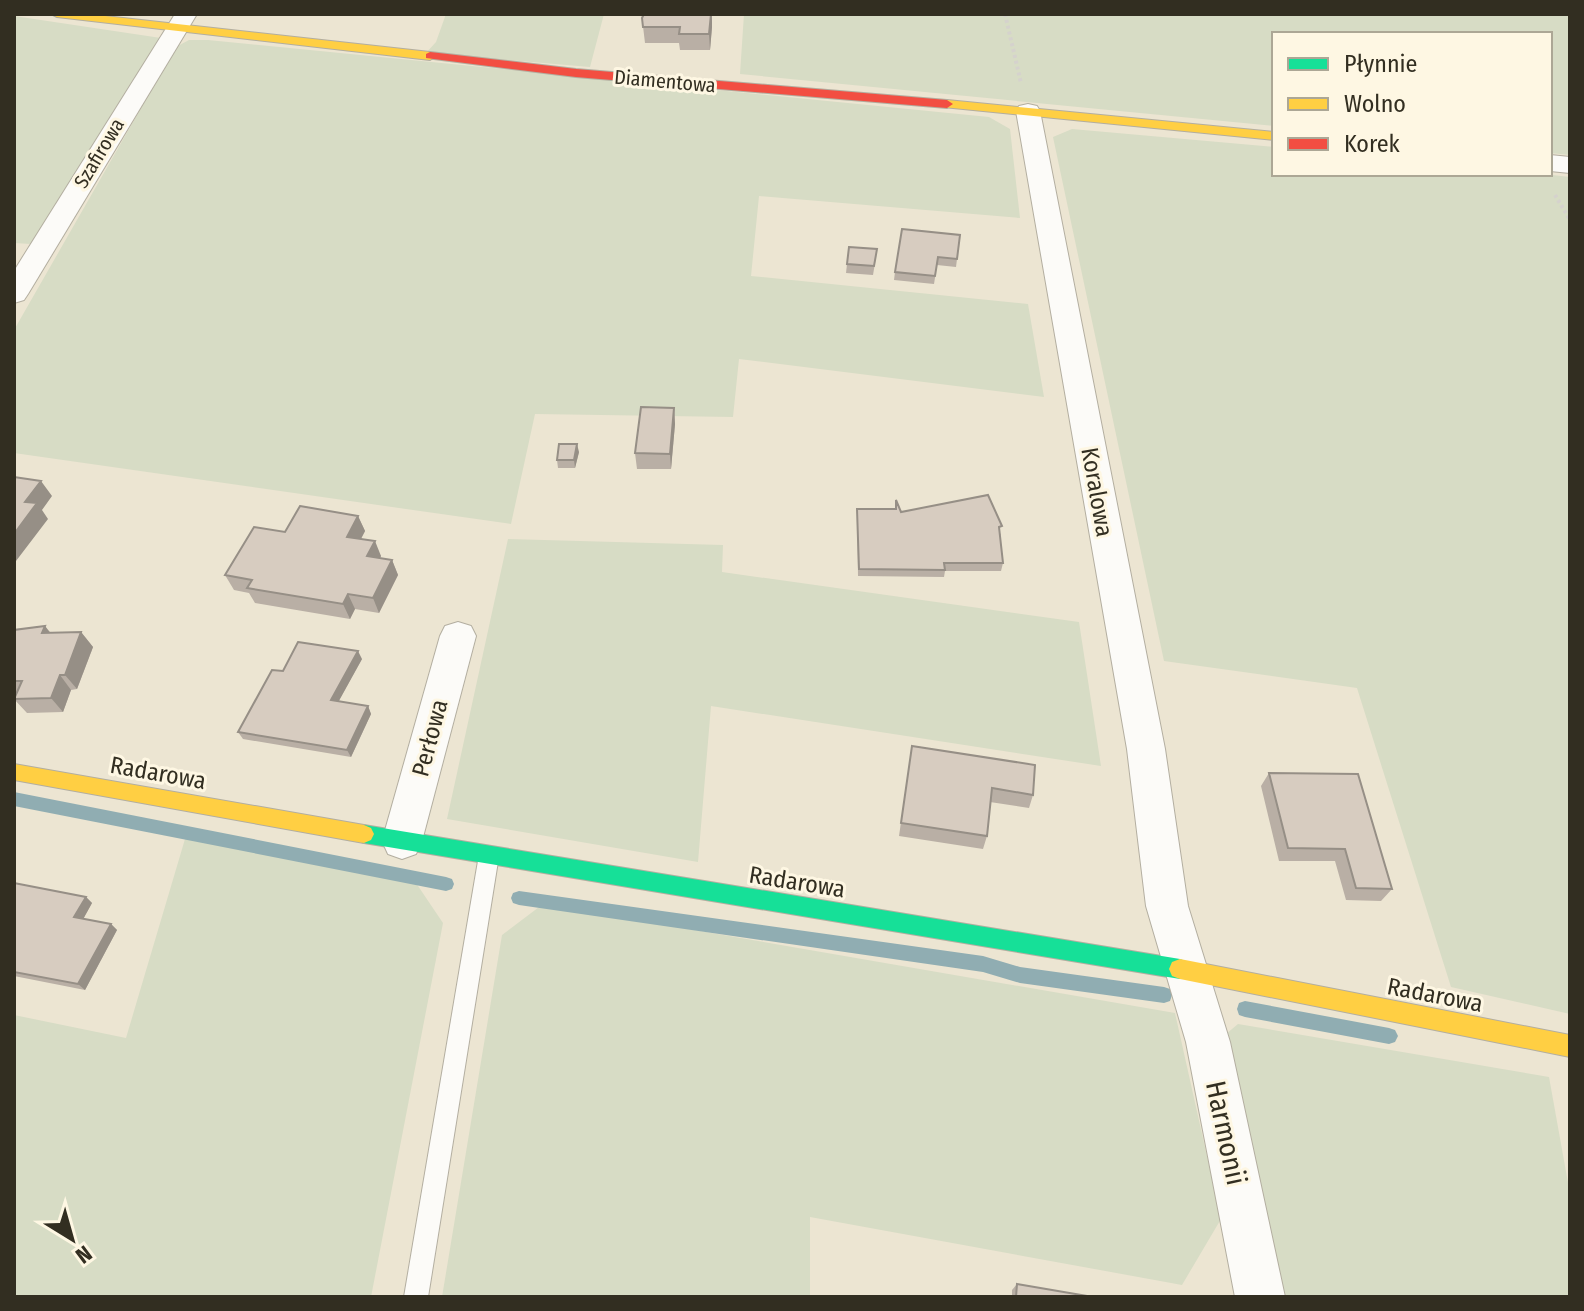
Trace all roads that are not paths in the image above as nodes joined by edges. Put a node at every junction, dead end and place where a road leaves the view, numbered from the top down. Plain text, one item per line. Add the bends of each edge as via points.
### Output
1 (57, 14) edge
2 (182, 20) edge
3 (1028, 111) junction
4 (1272, 136) edge
5 (14, 294) edge
6 (458, 636) dead end
7 (14, 772) edge
8 (402, 841) junction
9 (489, 855) junction
10 (1186, 970) junction
11 (1570, 1046) edge
12 (416, 1297) edge
13 (1260, 1297) edge

1 - 2 street, Diamentowa
2 - 3 street, Diamentowa via 576,73
2 - 5 street, Szafirowa
3 - 4 street, Diamentowa
3 - 10 street, Koralowa via 1146,749 1167,906
6 - 8 street, Perłowa
7 - 8 street, Radarowa
8 - 9 street, Radarowa
9 - 10 street, Radarowa
9 - 12 lane
10 - 11 street, Radarowa
10 - 13 street, Harmonii via 1208,1042

